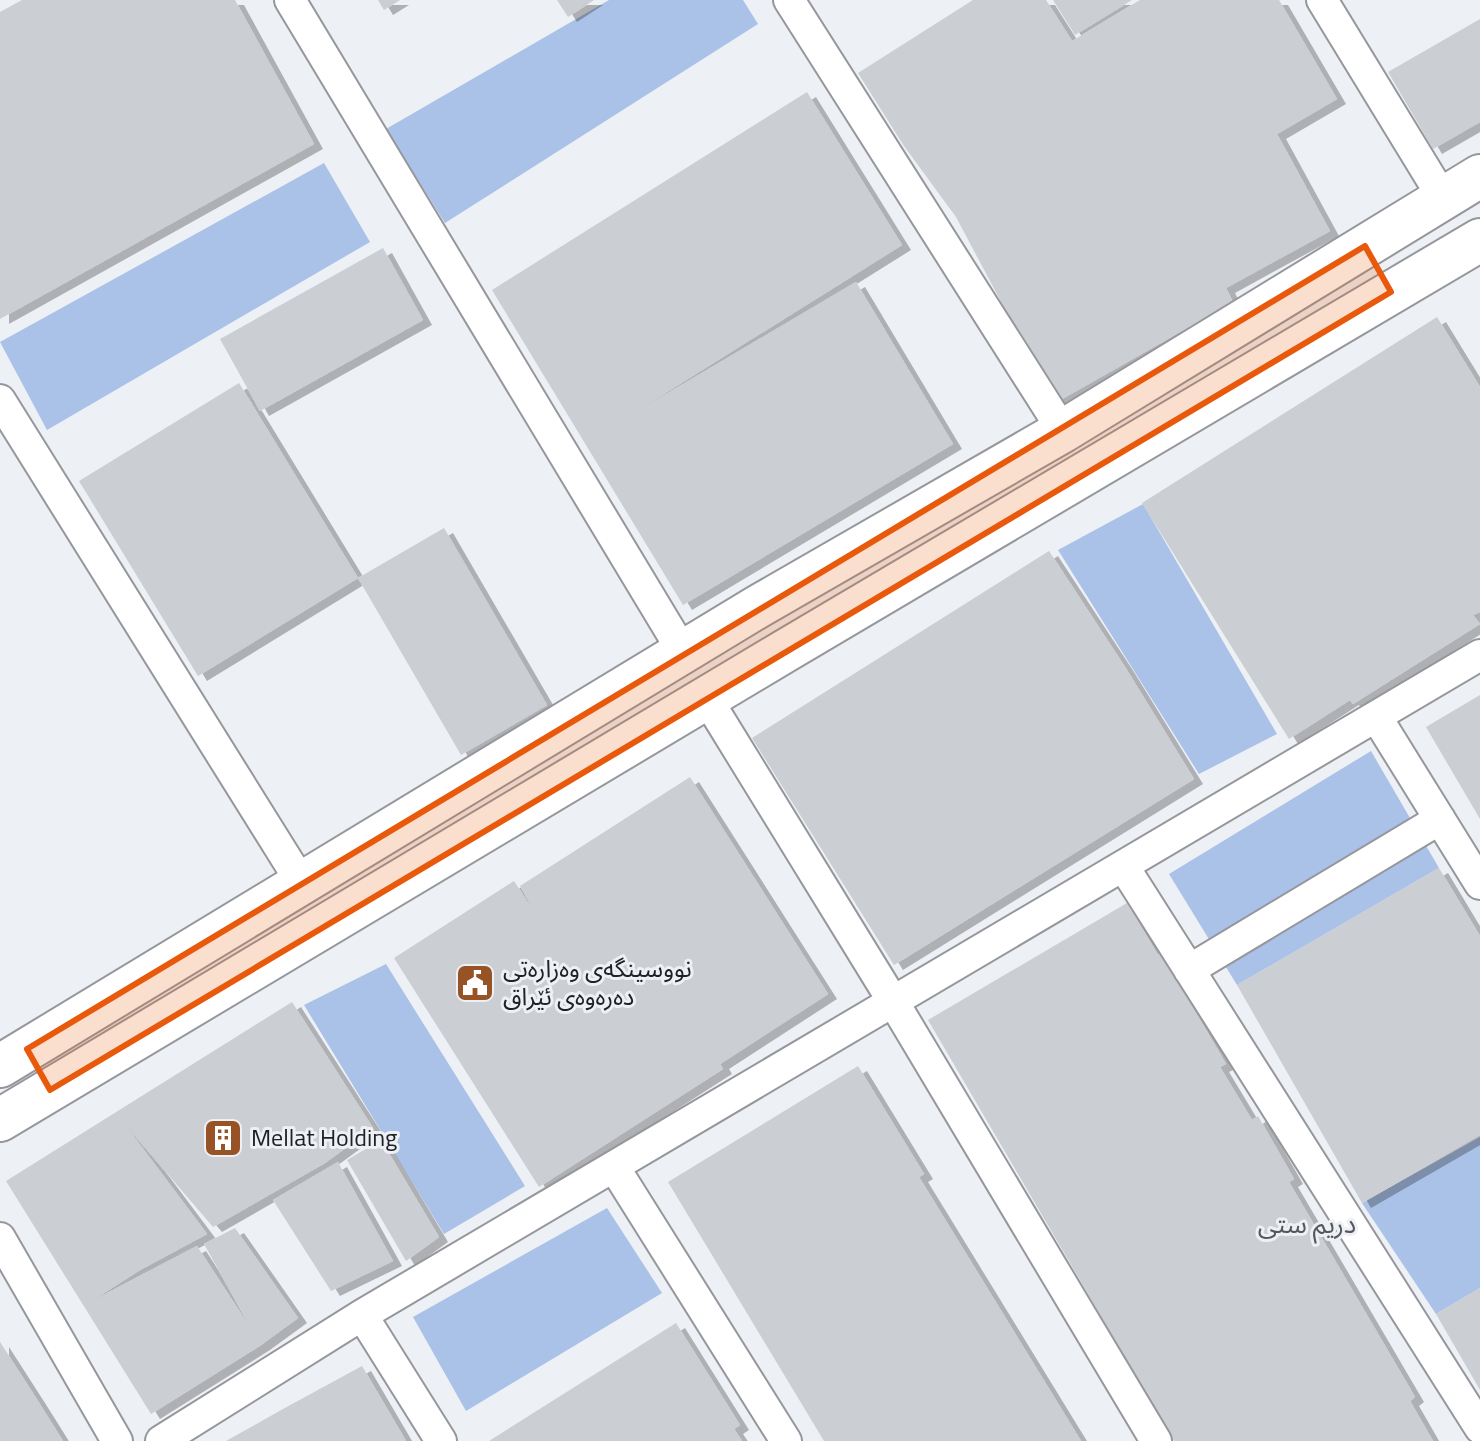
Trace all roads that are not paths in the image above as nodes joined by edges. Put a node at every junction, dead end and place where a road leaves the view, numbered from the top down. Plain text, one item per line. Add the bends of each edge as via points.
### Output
1 (290, 0) edge
2 (789, 0) edge
3 (1322, 0) edge
4 (1480, 176) edge
5 (1443, 198) junction
6 (1365, 246) junction
7 (1477, 247) edge
8 (1391, 292) junction
9 (0, 400) edge
10 (1063, 431) junction
11 (759, 606) junction
12 (785, 651) junction
13 (683, 652) junction
14 (1480, 655) edge
15 (616, 693) junction
16 (707, 699) junction
17 (1377, 718) junction
18 (643, 738) junction
19 (1440, 819) junction
20 (1124, 867) junction
21 (301, 882) junction
22 (1480, 884) edge
23 (1189, 970) junction
24 (894, 1003) junction
25 (14, 1057) edge
26 (50, 1090) junction
27 (0, 1120) edge
28 (614, 1167) junction
29 (0, 1238) edge
30 (362, 1315) junction
31 (1480, 1428) edge
32 (117, 1441) edge
33 (161, 1441) edge
34 (441, 1441) edge
35 (786, 1441) edge
36 (1156, 1441) edge

1 - 13 street
2 - 10 street
3 - 5 street
4 - 5 street
5 - 6 street
6 - 8 street
6 - 10 street
7 - 8 street
8 - 12 street
9 - 21 street
10 - 11 street
11 - 12 street
11 - 13 street
12 - 16 street
13 - 15 street
14 - 17 street
15 - 18 street
15 - 21 street
16 - 18 street
16 - 24 street
17 - 19 street
17 - 20 street
18 - 26 street
19 - 22 street
19 - 23 street
20 - 23 street
20 - 24 street
21 - 25 street
23 - 31 street
24 - 28 street
24 - 36 street
25 - 26 street
26 - 27 street
28 - 30 street
28 - 35 street
29 - 32 street
30 - 33 street
30 - 34 street

